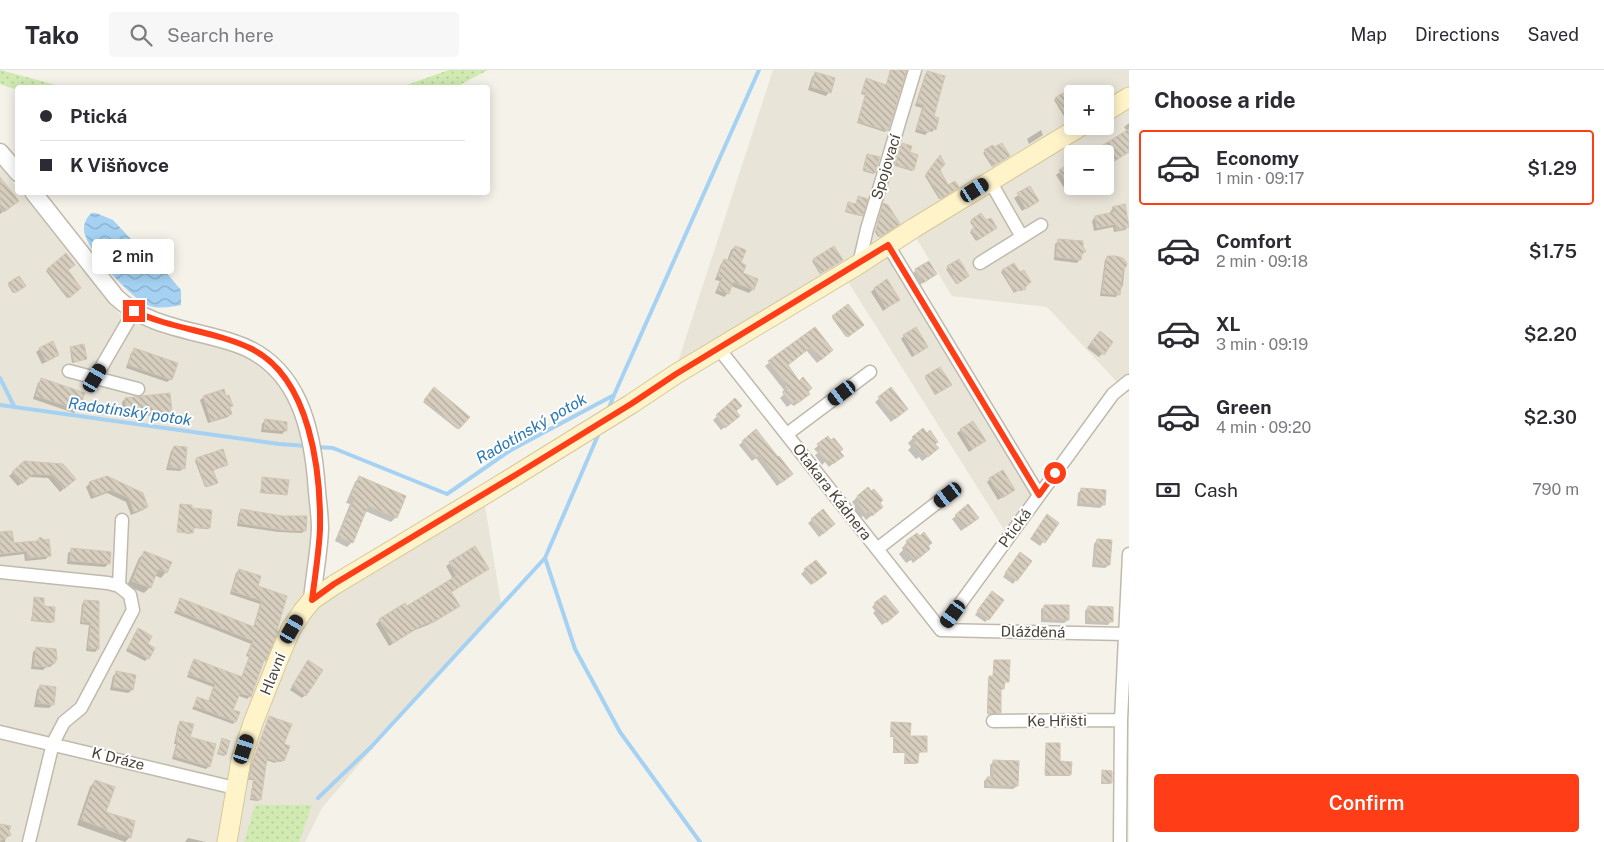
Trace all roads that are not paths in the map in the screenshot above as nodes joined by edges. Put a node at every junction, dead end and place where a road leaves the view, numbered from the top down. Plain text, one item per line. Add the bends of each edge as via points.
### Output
1 (915, 70) edge
2 (1129, 97) edge
3 (1114, 106) edge
4 (1066, 135) edge
5 (0, 152) edge
6 (15, 170) edge
7 (990, 181) junction
8 (35, 195) edge
9 (1041, 225) dead end
10 (1022, 237) junction
11 (888, 245) junction
12 (980, 263) dead end
13 (859, 264) junction
14 (134, 311) junction
15 (719, 349) junction
16 (69, 371) dead end
17 (870, 372) dead end
18 (95, 378) junction
19 (1129, 381) edge
20 (138, 389) dead end
21 (787, 434) junction
22 (948, 495) dead end
23 (1039, 495) junction
24 (122, 520) dead end
25 (877, 549) junction
26 (1129, 554) edge
27 (0, 572) edge
28 (120, 586) junction
29 (312, 600) junction
30 (941, 630) junction
31 (1125, 634) junction
32 (1121, 720) junction
33 (993, 721) dead end
34 (0, 732) edge
35 (53, 743) junction
36 (235, 788) junction
37 (29, 842) edge
38 (227, 842) edge
39 (1120, 842) edge

1 - 13 street, Spojovací
2 - 3 main road
4 - 7 main road, Hlavní
5 - 6 street
7 - 10 street
7 - 11 main road, Hlavní
8 - 14 street via 116,297
9 - 10 street
10 - 12 street
11 - 13 main road, Hlavní
11 - 23 street
13 - 15 main road, Hlavní
14 - 18 street
14 - 29 street via 254,350 278,370 293,390 308,430 317,480 320,528
15 - 21 street, Otakara Kádnera
15 - 29 main road, Hlavní
16 - 18 street
17 - 21 street, Otakara Kádnera
18 - 20 street
19 - 23 street, Ptická via 1113,394
21 - 25 street, Otakara Kádnera
22 - 25 street, Otakara Kádnera
23 - 30 street, Ptická
24 - 28 street
25 - 30 street, Otakara Kádnera
26 - 31 street
27 - 28 street
28 - 35 street via 130,594 133,610 81,708 64,722
29 - 36 main road, Hlavní via 297,619 280,655 253,723
30 - 31 street, Dlážděná
31 - 32 street
32 - 33 street, Ke Hřišti
32 - 39 street
34 - 35 street, K Dráze
35 - 36 street, K Dráze
35 - 37 street
36 - 38 main road, Hlavní

